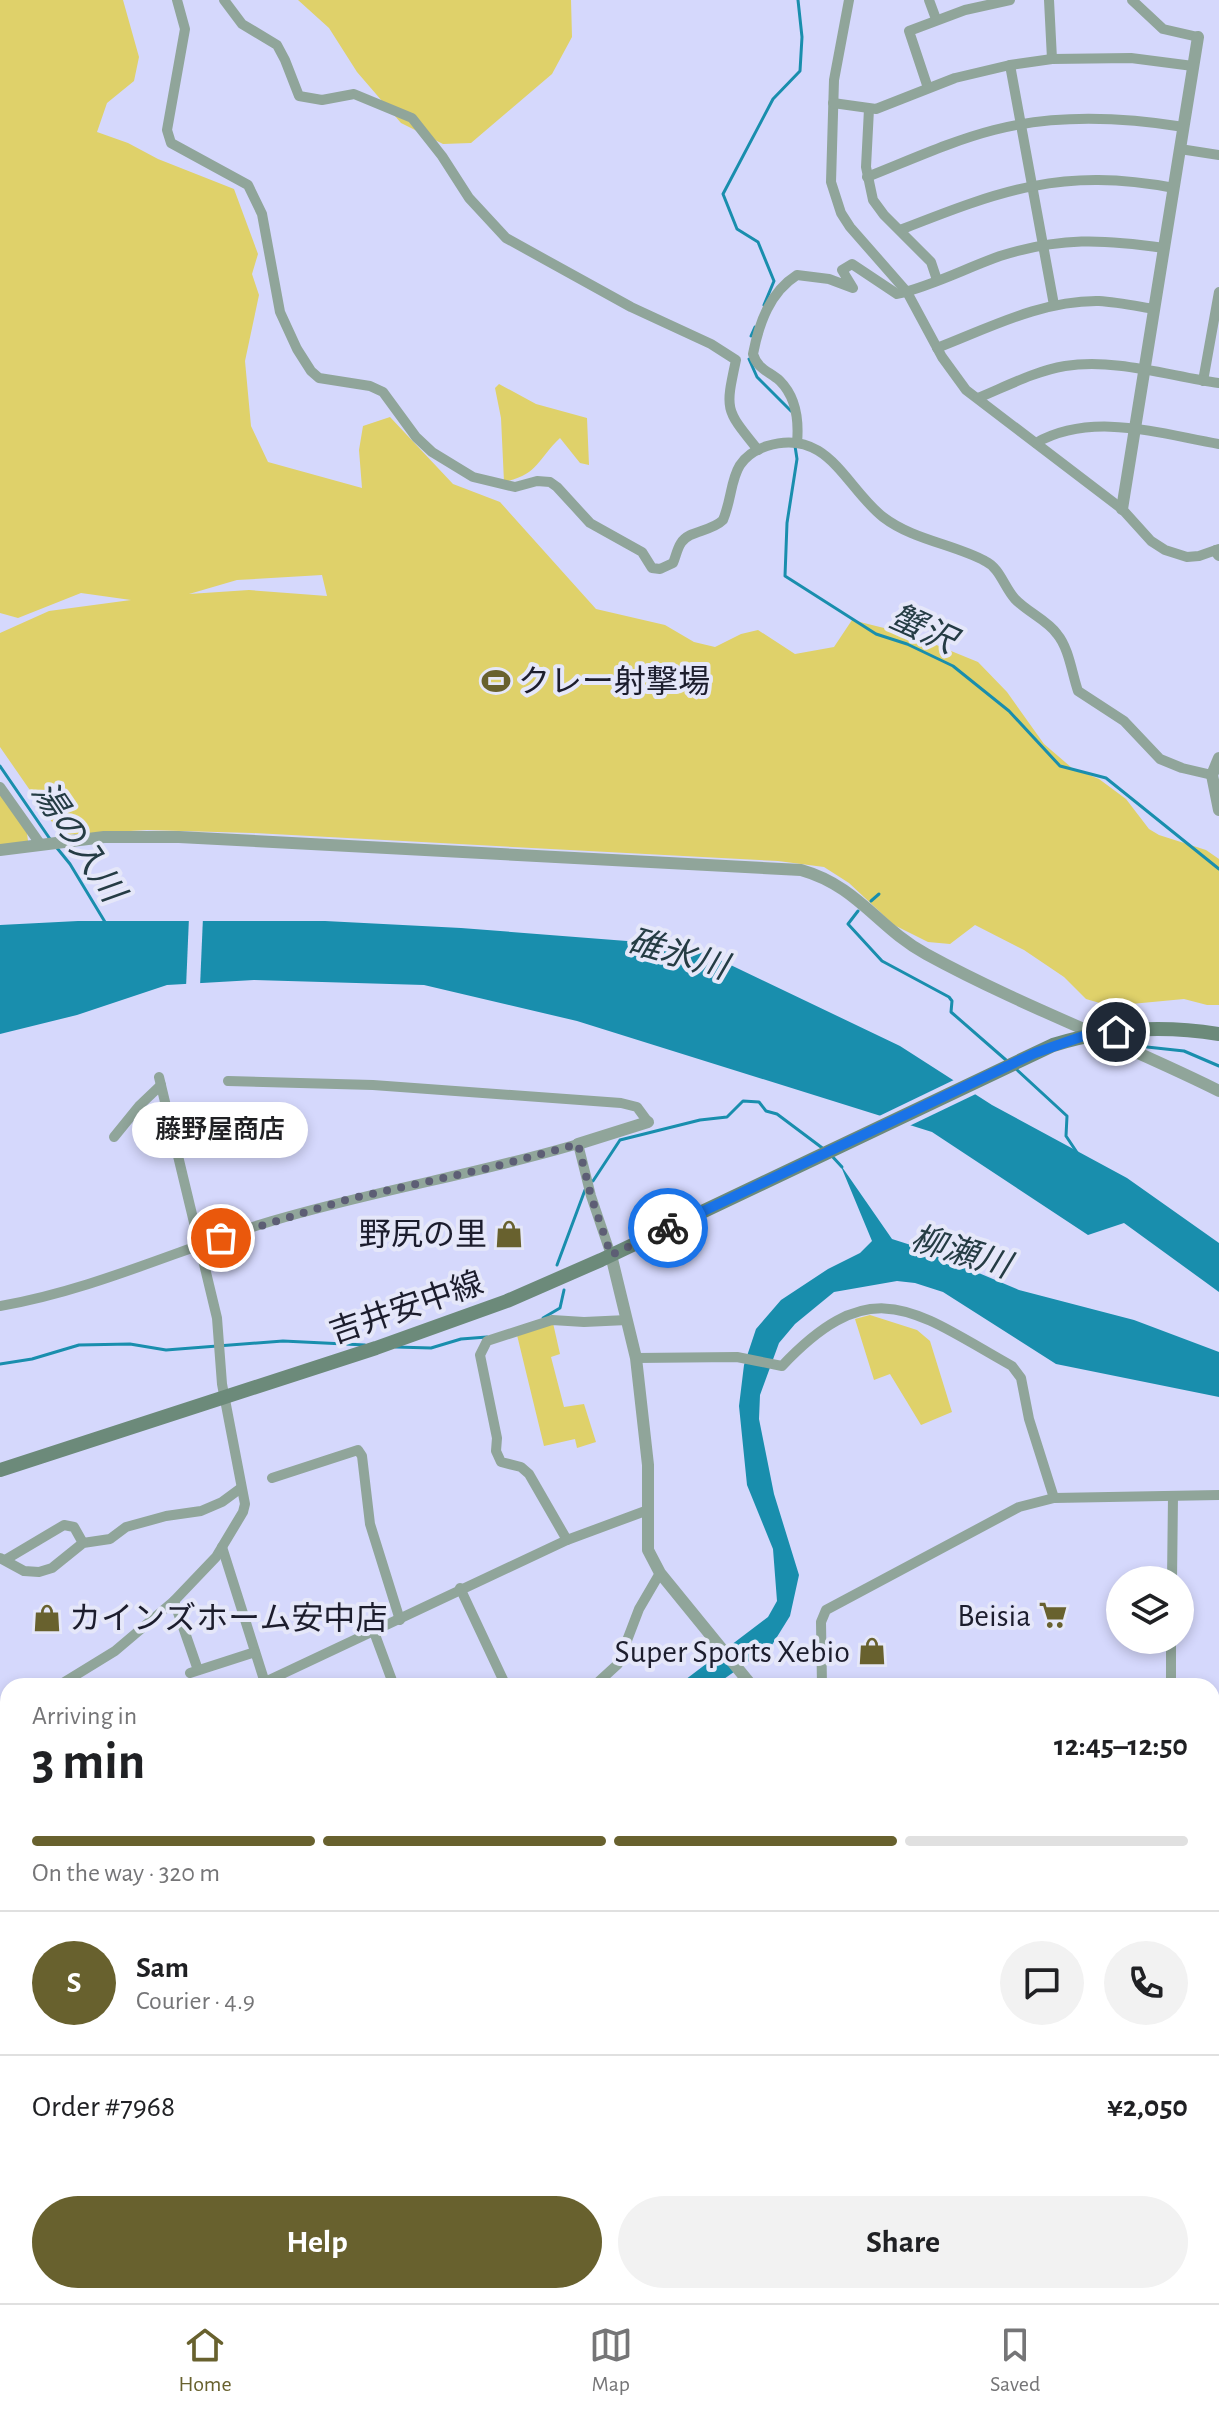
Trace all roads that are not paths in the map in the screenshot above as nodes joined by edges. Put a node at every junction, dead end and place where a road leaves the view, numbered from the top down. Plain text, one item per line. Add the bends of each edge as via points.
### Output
1 (177, 0) edge
2 (224, 0) edge
3 (849, 0) edge
4 (929, 0) edge
5 (1010, 0) edge
6 (1049, 0) edge
7 (1132, 0) edge
8 (936, 19) junction
9 (1198, 37) joint
10 (1052, 59) junction
11 (1010, 65) junction
12 (1193, 66) junction
13 (928, 88) junction
14 (833, 103) junction
15 (869, 109) junction
16 (1021, 125) junction
17 (1184, 127) junction
18 (1180, 149) junction
19 (1219, 155) edge
20 (867, 177) junction
21 (1032, 186) junction
22 (1174, 188) junction
23 (900, 230) junction
24 (1043, 244) junction
25 (1164, 248) junction
26 (937, 280) junction
27 (907, 292) junction
28 (1219, 292) edge
29 (1054, 305) junction
30 (1154, 309) junction
31 (937, 348) junction
32 (1144, 371) junction
33 (1203, 381) junction
34 (1219, 383) edge
35 (978, 398) junction
36 (1135, 430) junction
37 (797, 443) junction
38 (1036, 443) junction
39 (1219, 444) edge
40 (758, 450) junction
41 (1122, 509) junction
42 (1218, 551) edge
43 (1219, 758) edge
44 (1212, 775) junction
45 (0, 787) edge
46 (1219, 810) edge
47 (49, 843) junction
48 (0, 850) edge
49 (1092, 1033) junction
50 (1219, 1034) edge
51 (228, 1081) dead end
52 (1219, 1091) edge
53 (648, 1122) joint
54 (114, 1137) dead end
55 (578, 1144) junction
56 (198, 1247) junction
57 (611, 1255) junction
58 (0, 1306) edge
59 (627, 1320) junction
60 (636, 1358) junction
61 (224, 1397) junction
62 (0, 1470) edge
63 (272, 1478) dead end
64 (241, 1488) junction
65 (1219, 1495) edge
66 (1173, 1496) junction
67 (1054, 1498) junction
68 (648, 1510) junction
69 (567, 1540) junction
70 (83, 1543) junction
71 (222, 1547) junction
72 (2, 1559) edge
73 (1172, 1566) edge
74 (660, 1573) junction
75 (460, 1588) junction
76 (174, 1601) junction
77 (400, 1620) junction
78 (374, 1632) junction
79 (255, 1652) junction
80 (1171, 1654) edge
81 (71, 1678) edge
82 (264, 1678) edge
83 (278, 1678) edge
84 (391, 1678) edge
85 (502, 1678) edge
86 (603, 1678) edge
87 (746, 1678) edge
88 (822, 1678) edge
89 (1171, 1678) edge

1 - 40 street via 185,29 167,130 171,143 248,185 262,214 280,312 297,349 319,378 383,392 416,437 473,477 515,487 550,482 590,523 642,552 652,568 673,563 686,537 723,520 735,473
2 - 40 street via 242,24 277,45 299,96 322,100 354,94 412,118 469,198 506,238 736,360 727,400 734,420
3 - 14 street
4 - 8 street
5 - 8 street
6 - 10 street
7 - 9 street via 1163,29
8 - 13 street via 909,31
9 - 12 street
10 - 11 street
10 - 12 street via 1131,58
11 - 13 street
11 - 16 street
12 - 17 street
13 - 15 street
14 - 15 street
14 - 27 street via 834,197 850,227
15 - 20 street
16 - 17 street via 1098,119
16 - 20 street via 971,137
16 - 21 street
17 - 18 street
18 - 19 street
18 - 22 street
20 - 23 street via 873,200
21 - 22 street via 1099,179
21 - 23 street via 983,198
21 - 24 street
22 - 25 street
23 - 26 street via 931,262
24 - 25 street via 1084,239
24 - 26 street
24 - 29 street
25 - 30 street
26 - 27 street
27 - 31 street
27 - 37 street via 897,294 852,264 842,270 853,288 797,275 775,295 753,354 760,369 781,382 792,398
28 - 33 street
29 - 30 street via 1098,301
29 - 31 street
30 - 32 street
31 - 35 street via 954,376
32 - 33 street
32 - 35 street via 1063,366
32 - 36 street
33 - 34 street
35 - 38 street
36 - 38 street via 1075,427
36 - 39 street
36 - 41 street
37 - 40 street
37 - 44 street via 819,448 893,523 987,561 1013,597 1056,632 1078,691 1124,721 1160,759
38 - 41 street
41 - 42 street via 1165,550 1187,557
43 - 44 street
44 - 46 street
45 - 47 street
47 - 48 street
47 - 49 street via 179,837 801,870 841,886 922,952
49 - 50 main road, 吉井安中線 via 1171,1028
49 - 52 street
49 - 57 main road, 吉井安中線 via 1035,1053
51 - 53 street via 373,1085 621,1103 637,1107
53 - 55 street
54 - 56 street via 160,1081
55 - 56 street via 349,1199
55 - 57 street
56 - 58 street via 59,1295
56 - 61 street via 217,1318
57 - 59 street
57 - 61 main road, 吉井安中線 via 444,1325
59 - 60 street
59 - 69 street via 552,1320 487,1341 480,1355 501,1462 529,1474
60 - 67 street via 739,1358 782,1366 815,1332 849,1313 910,1311 1012,1366 1021,1378
60 - 68 street
61 - 62 main road, 吉井安中線
61 - 64 street
63 - 77 street via 358,1450 370,1524
64 - 70 street via 201,1511 166,1516 126,1527 110,1539
64 - 71 street via 243,1512
65 - 66 street
66 - 67 street
66 - 73 street
67 - 88 street via 1019,1507 826,1610 821,1622
68 - 69 street
68 - 74 street via 648,1550
69 - 75 street
70 - 72 street via 39,1572 24,1571
70 - 72 street via 74,1527 64,1525
71 - 76 street
71 - 79 street
74 - 86 street via 618,1664
74 - 87 street
75 - 77 street
75 - 85 street
76 - 79 street via 194,1671
76 - 81 street via 115,1651
77 - 78 street
78 - 83 street
78 - 84 street
79 - 82 street
80 - 89 street

